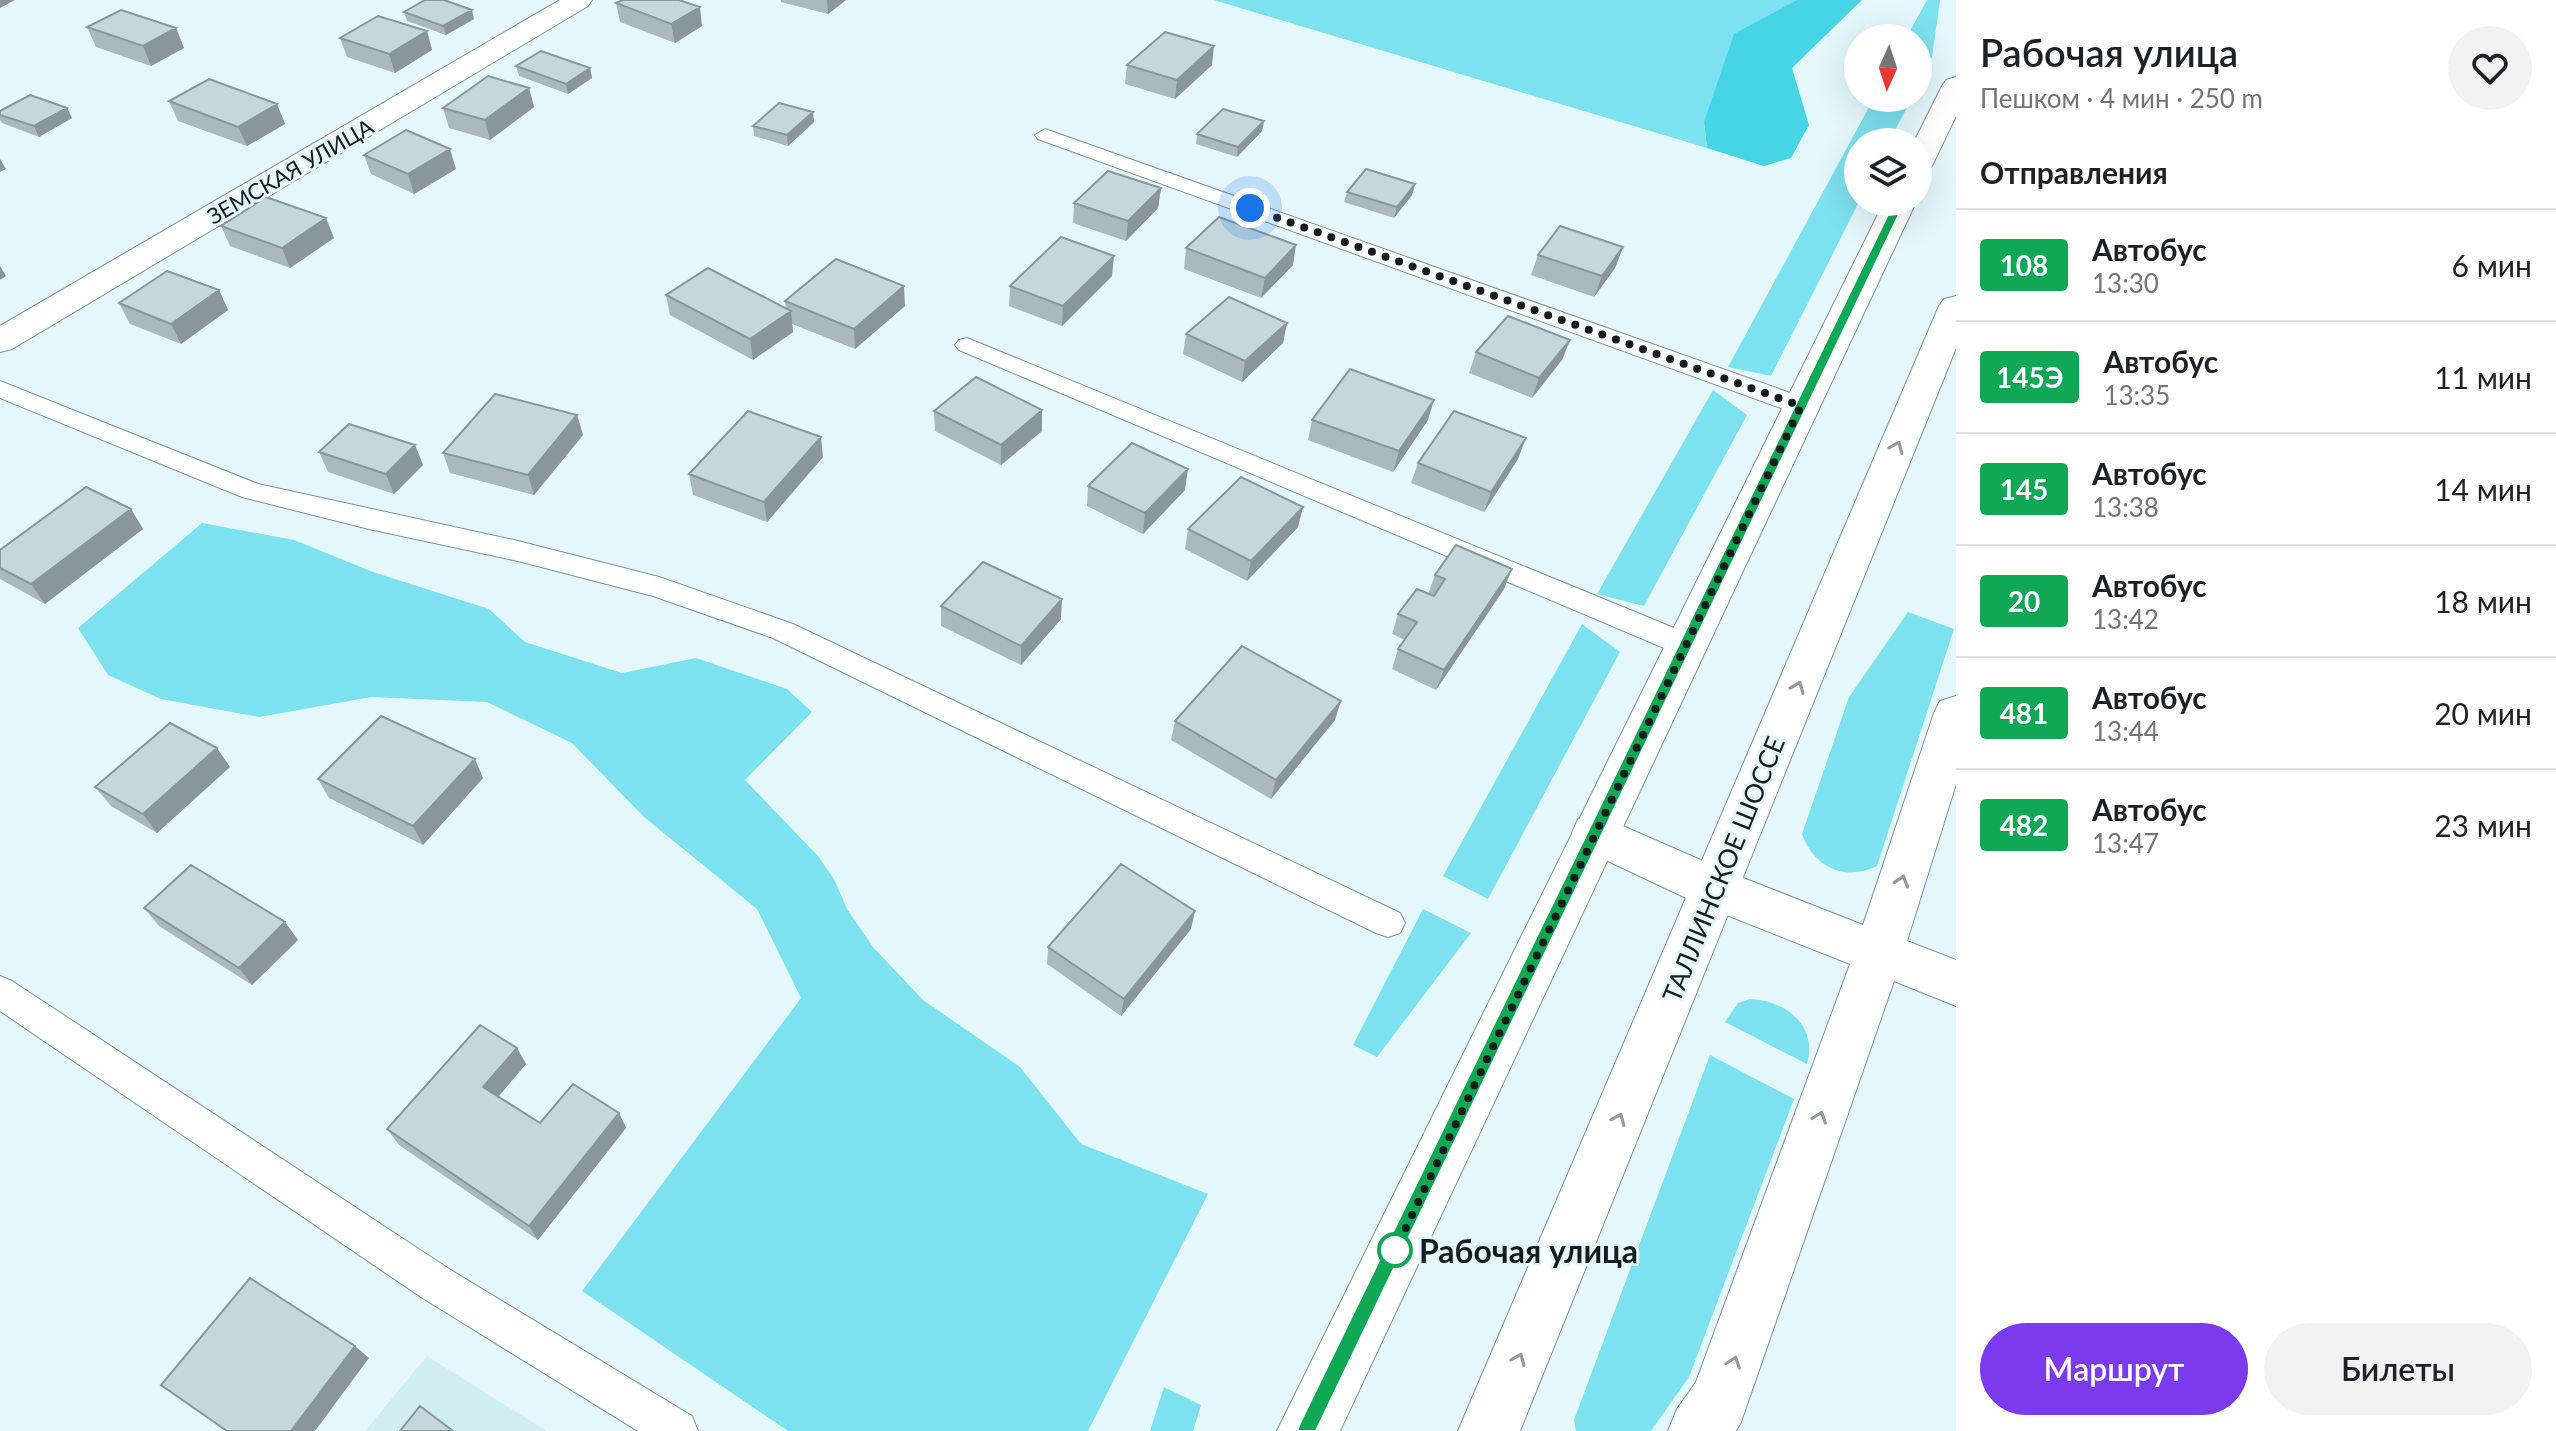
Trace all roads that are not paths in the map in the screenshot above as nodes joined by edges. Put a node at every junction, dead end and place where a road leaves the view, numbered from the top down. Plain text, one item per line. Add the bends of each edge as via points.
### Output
1 (579, 0) edge
2 (1956, 86) edge
3 (1045, 135) dead end
4 (1932, 135) edge
5 (1893, 216) edge
6 (1956, 306) edge
7 (0, 341) edge
8 (967, 345) dead end
9 (0, 389) edge
10 (1801, 406) junction
11 (1686, 645) junction
12 (1956, 713) edge
13 (1595, 833) junction
14 (1716, 889) junction
15 (1388, 923) dead end
16 (1878, 955) junction
17 (1956, 983) edge
18 (0, 992) edge
19 (677, 1431) edge
20 (1308, 1431) edge
21 (1489, 1431) edge
22 (1699, 1431) edge

1 - 7 main road, ЗЕМСКАЯ УЛИЦА
2 - 4 main road
3 - 10 lane
5 - 10 main road
14 -> 6 main road, ТАЛЛИНСКОЕ ШОССЕ
8 - 11 lane
9 - 15 lane via 251,491 659,587 783,631
10 - 11 main road
11 - 13 main road
16 -> 12 main road
13 - 14 main road
13 - 20 main road
14 - 16 main road
21 -> 14 main road, ТАЛЛИНСКОЕ ШОССЕ
16 - 17 main road
22 -> 16 main road via 1720,1401
18 - 19 lane via 435,1283

